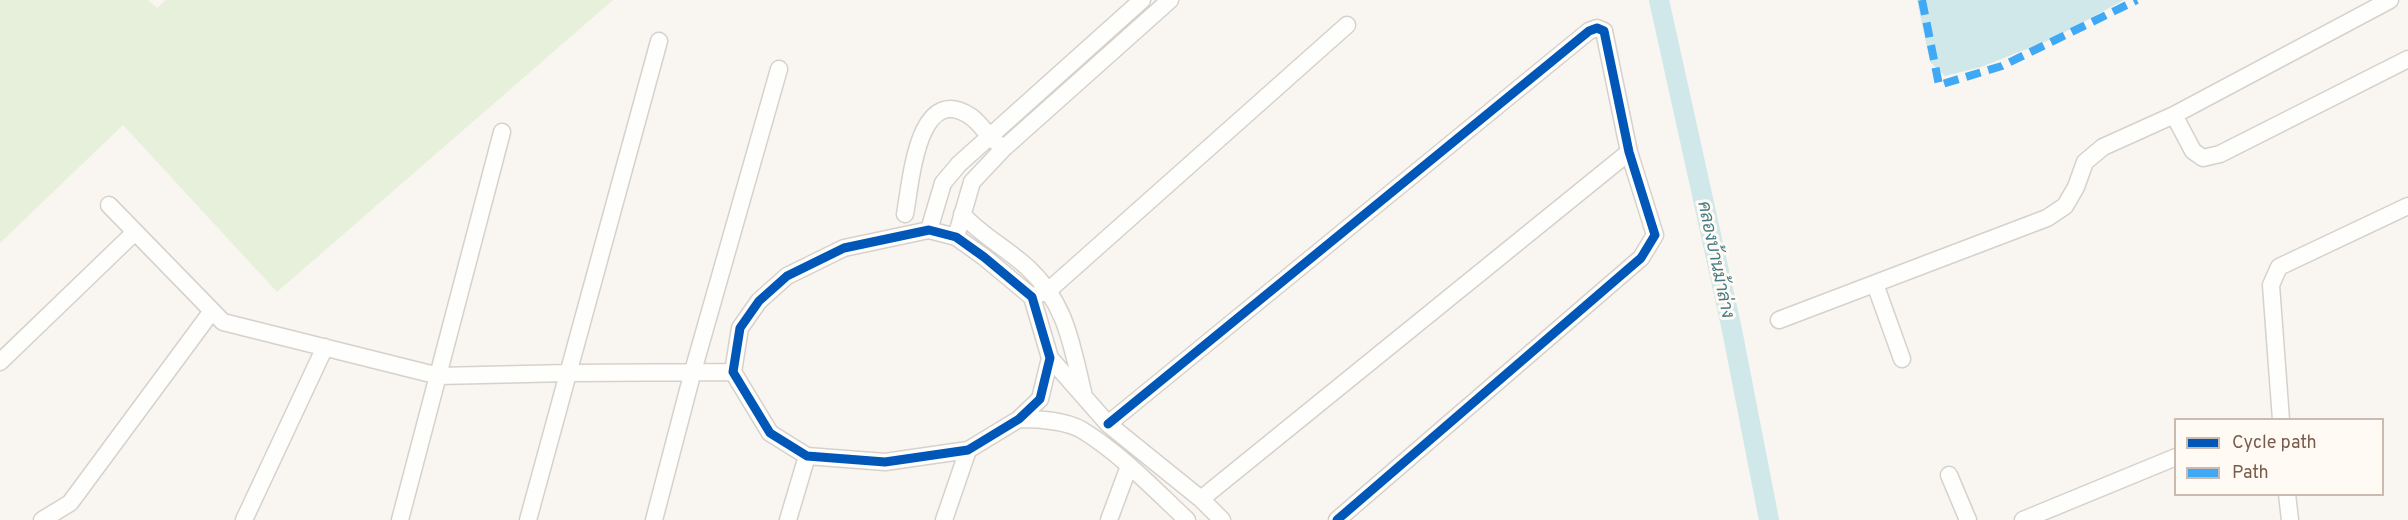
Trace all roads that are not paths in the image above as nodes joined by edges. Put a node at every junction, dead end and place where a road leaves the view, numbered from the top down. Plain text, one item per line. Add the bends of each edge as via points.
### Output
1 (1142, 0) edge
2 (1170, 0) edge
3 (2390, 0) edge
4 (1347, 25) dead end
5 (659, 41) dead end
6 (2408, 59) edge
7 (779, 69) dead end
8 (2174, 115) junction
9 (502, 132) dead end
10 (989, 137) junction
11 (1004, 149) junction
12 (1629, 152) junction
13 (109, 206) dead end
14 (2408, 206) edge
15 (905, 214) dead end
16 (962, 214) junction
17 (135, 231) junction
18 (929, 231) junction
19 (956, 237) junction
20 (1875, 284) junction
21 (1049, 290) junction
22 (1032, 297) junction
23 (212, 311) junction
24 (1779, 320) dead end
25 (325, 347) junction
26 (1050, 358) junction
27 (1902, 359) dead end
28 (0, 362) edge
29 (693, 371) junction
30 (733, 372) junction
31 (568, 373) junction
32 (439, 376) junction
33 (1083, 394) junction
34 (2279, 418) edge
35 (1019, 419) junction
36 (1108, 424) junction
37 (968, 450) junction
38 (807, 456) junction
39 (2174, 458) edge
40 (1129, 466) junction
41 (1949, 475) dead end
42 (2287, 496) edge
43 (1201, 499) junction
44 (69, 512) edge
45 (42, 520) edge
46 (244, 520) edge
47 (400, 520) edge
48 (528, 520) edge
49 (654, 520) edge
50 (788, 520) edge
51 (944, 520) edge
52 (1109, 520) edge
53 (1187, 520) edge
54 (1222, 520) edge
55 (1337, 520) edge
56 (1968, 520) edge
57 (2023, 520) edge
58 (2290, 520) edge

1 - 10 street
2 - 11 street
3 - 8 street
4 - 21 street
5 - 31 street
6 - 8 street via 2220,154 2203,158 2193,151
7 - 29 street
8 - 20 street via 2103,147 2085,162 2065,206 2047,218
9 - 32 street
10 - 11 street
10 - 15 street via 978,122 956,109 940,111 929,119 920,139
10 - 18 street via 943,183
11 - 16 street via 972,182
12 - 36 street via 1604,32 1597,28
12 - 43 street
12 - 55 street via 1655,234 1641,258
13 - 17 street
14 - 34 street via 2279,267 2273,276
16 - 19 street
16 - 21 street
17 - 23 street
17 - 28 street
18 - 19 street
18 - 30 street via 844,248 787,276 759,300 740,328
19 - 22 street
20 - 24 street
20 - 27 street
21 - 22 street
21 - 33 street via 1061,311
22 - 26 street
23 - 25 street via 223,321
23 - 44 street
25 - 32 street
25 - 46 street
26 - 33 street
26 - 35 street via 1040,399
29 - 30 street
29 - 31 street
29 - 49 street
30 - 38 street via 770,433
31 - 32 street
31 - 48 street
32 - 47 street
33 - 36 street
35 - 37 street
35 - 40 street via 1045,419 1080,429
36 - 43 street
37 - 38 street via 885,462
37 - 51 street
38 - 50 street
39 - 57 street
40 - 52 street
40 - 53 street
41 - 56 street
42 - 58 street
43 - 54 street
44 - 45 street

